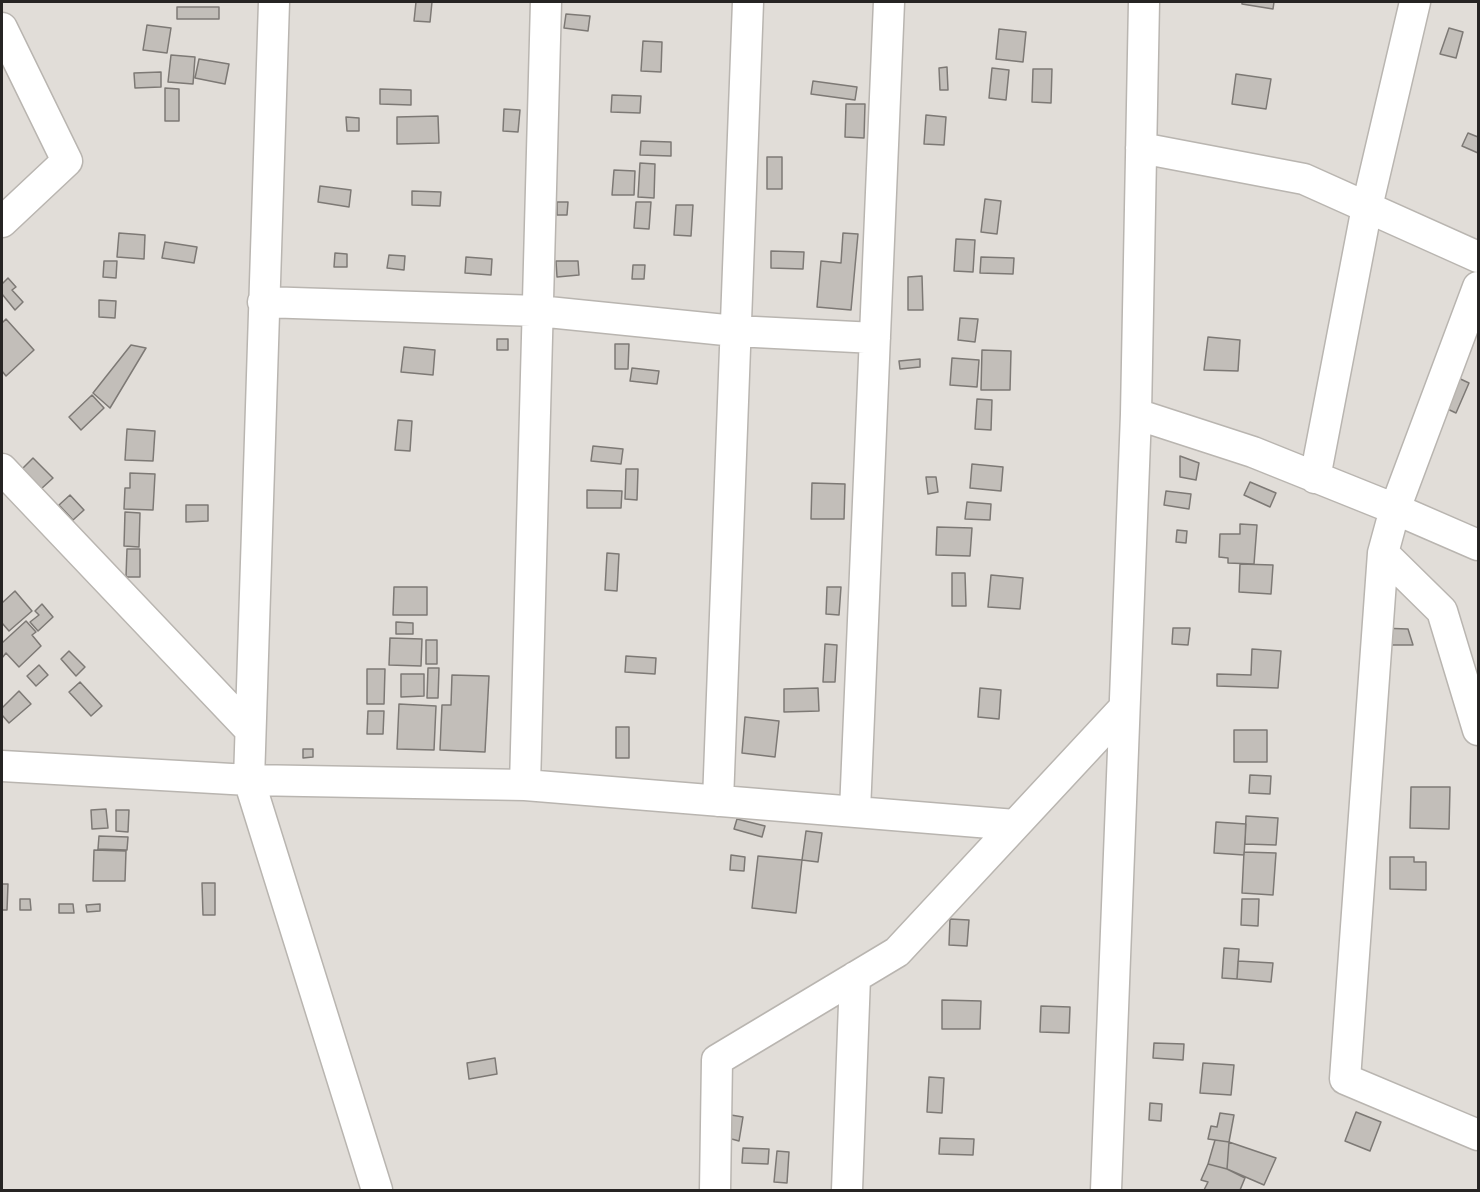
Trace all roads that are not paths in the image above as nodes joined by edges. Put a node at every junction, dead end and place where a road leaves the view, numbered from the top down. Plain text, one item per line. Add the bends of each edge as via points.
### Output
1 (274, 2) edge
2 (546, 2) edge
3 (748, 2) edge
4 (889, 2) edge
5 (1144, 2) edge
6 (1415, 2) edge
7 (2, 28) edge
8 (1141, 148) junction
9 (1367, 207) junction
10 (2, 222) edge
11 (1479, 257) edge
12 (1479, 287) edge
13 (263, 302) junction
14 (538, 311) junction
15 (735, 331) junction
16 (875, 338) junction
17 (1136, 414) junction
18 (2, 470) edge
19 (1315, 478) junction
20 (1395, 509) junction
21 (1479, 545) edge
22 (1383, 553) junction
23 (1124, 708) junction
24 (249, 729) junction
25 (1479, 730) edge
26 (2, 766) edge
27 (249, 780) junction
28 (525, 785) junction
29 (718, 801) junction
30 (855, 811) junction
31 (1015, 825) junction
32 (855, 977) junction
33 (1479, 1135) edge
34 (377, 1191) edge
35 (715, 1191) edge
36 (848, 1191) edge
37 (1106, 1191) edge

1 - 13 street
2 - 14 street
3 - 15 street
4 - 16 street
5 - 8 street
6 - 9 street
7 - 10 street via 67,161
8 - 9 street via 1304,179
8 - 17 street
9 - 11 street
9 - 19 street
12 - 20 street
13 - 14 street
13 - 24 street
14 - 15 street
14 - 28 street
15 - 16 street
15 - 29 street
16 - 30 street
17 - 19 street via 1253,452
17 - 23 street
18 - 24 street
19 - 20 street
20 - 21 street
20 - 22 street
22 - 25 street via 1442,611
22 - 33 street via 1345,1079
23 - 31 street
23 - 37 street
24 - 27 street
26 - 27 street
27 - 28 street
27 - 34 street
28 - 29 street
29 - 30 street
30 - 31 street
31 - 32 street via 897,952
32 - 35 street via 717,1060
32 - 36 street

